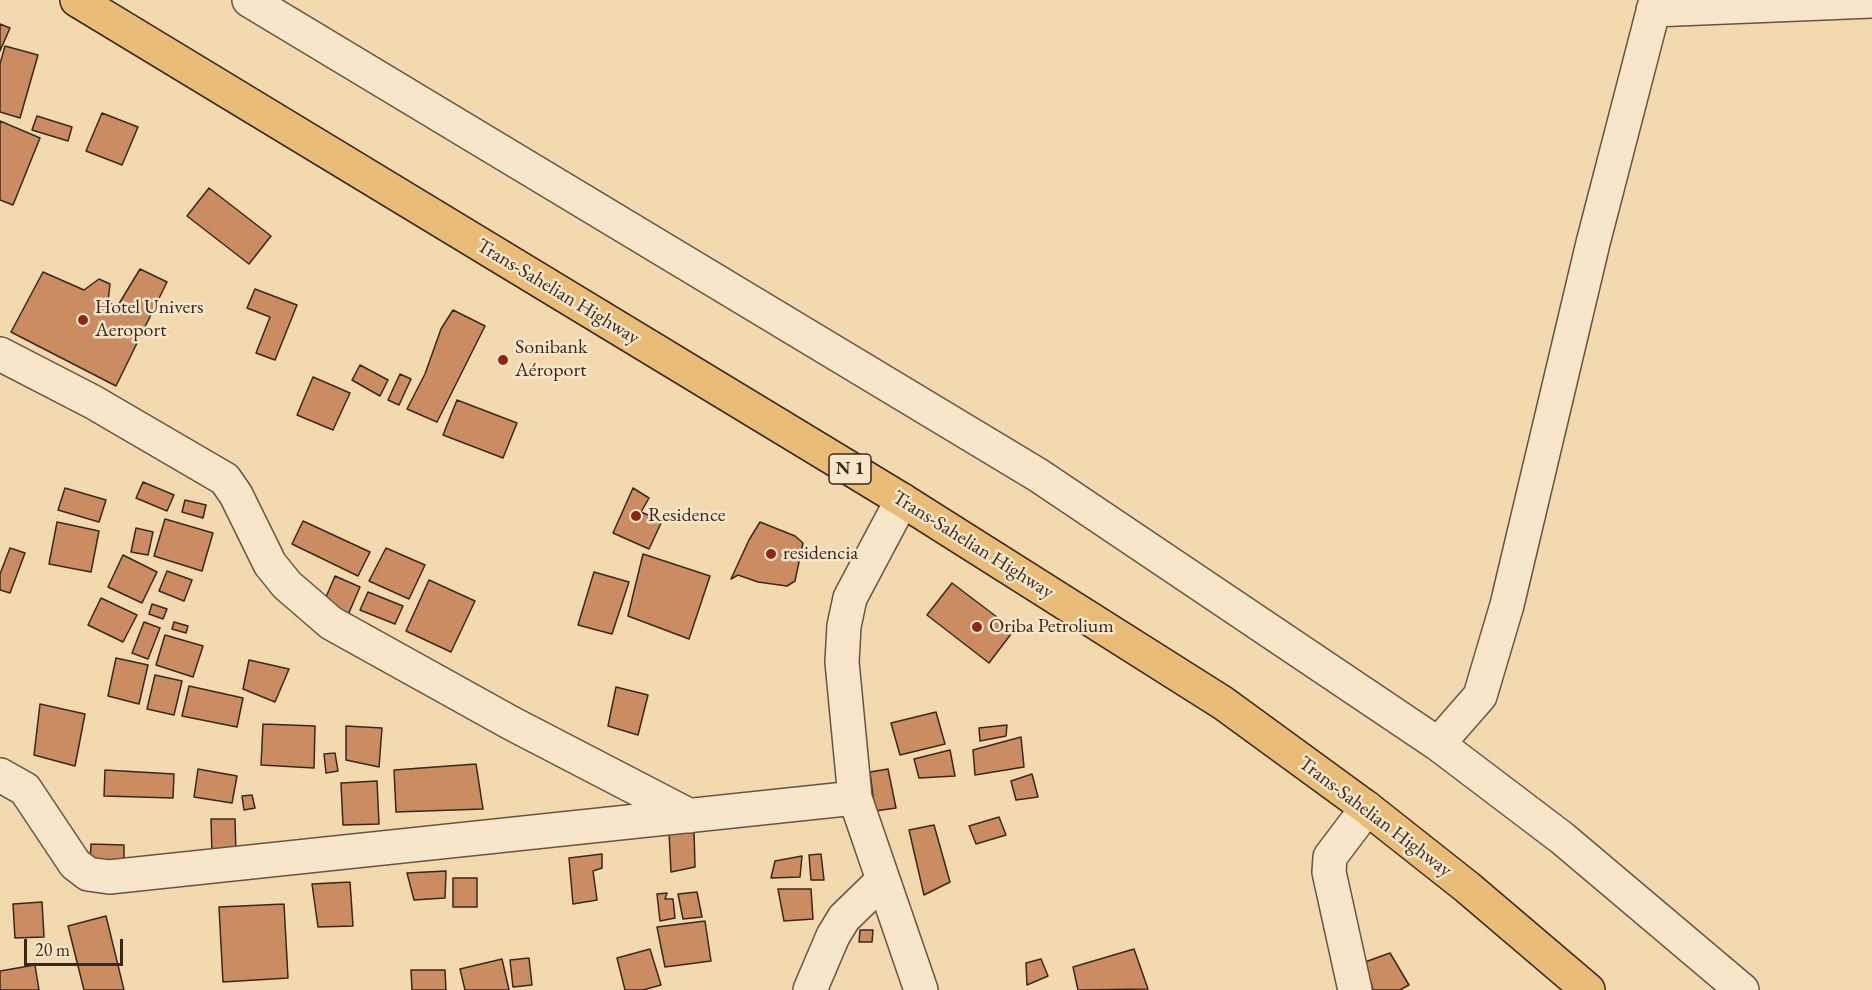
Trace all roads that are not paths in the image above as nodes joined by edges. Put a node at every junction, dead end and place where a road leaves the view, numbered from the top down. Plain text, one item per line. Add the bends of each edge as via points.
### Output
1 (77, 0) edge
2 (249, 0) edge
3 (1872, 1) edge
4 (1654, 5) edge
5 (0, 354) edge
6 (902, 500) junction
7 (1438, 744) junction
8 (0, 775) edge
9 (855, 798) junction
10 (1367, 808) junction
11 (690, 816) junction
12 (883, 880) junction
13 (810, 990) edge
14 (921, 990) edge
15 (1355, 990) edge
16 (1588, 990) edge
17 (1742, 990) edge

1 - 6 highway, Trans-Sahelian Highway / N 1
2 - 7 street via 1038,475
3 - 4 street
4 - 7 street via 1508,605 1480,696
5 - 11 street via 93,402 225,479 270,564 287,585 331,623
6 - 9 street via 850,598 844,626 842,662
6 - 10 highway, Trans-Sahelian Highway / N 1 via 1223,703
7 - 17 street via 1562,838
8 - 11 street via 25,789 75,864 88,874 109,877
9 - 11 street
9 - 12 street
10 - 15 street via 1330,857 1329,872
10 - 16 highway, Trans-Sahelian Highway / N 1
12 - 13 street via 844,918
12 - 14 street

